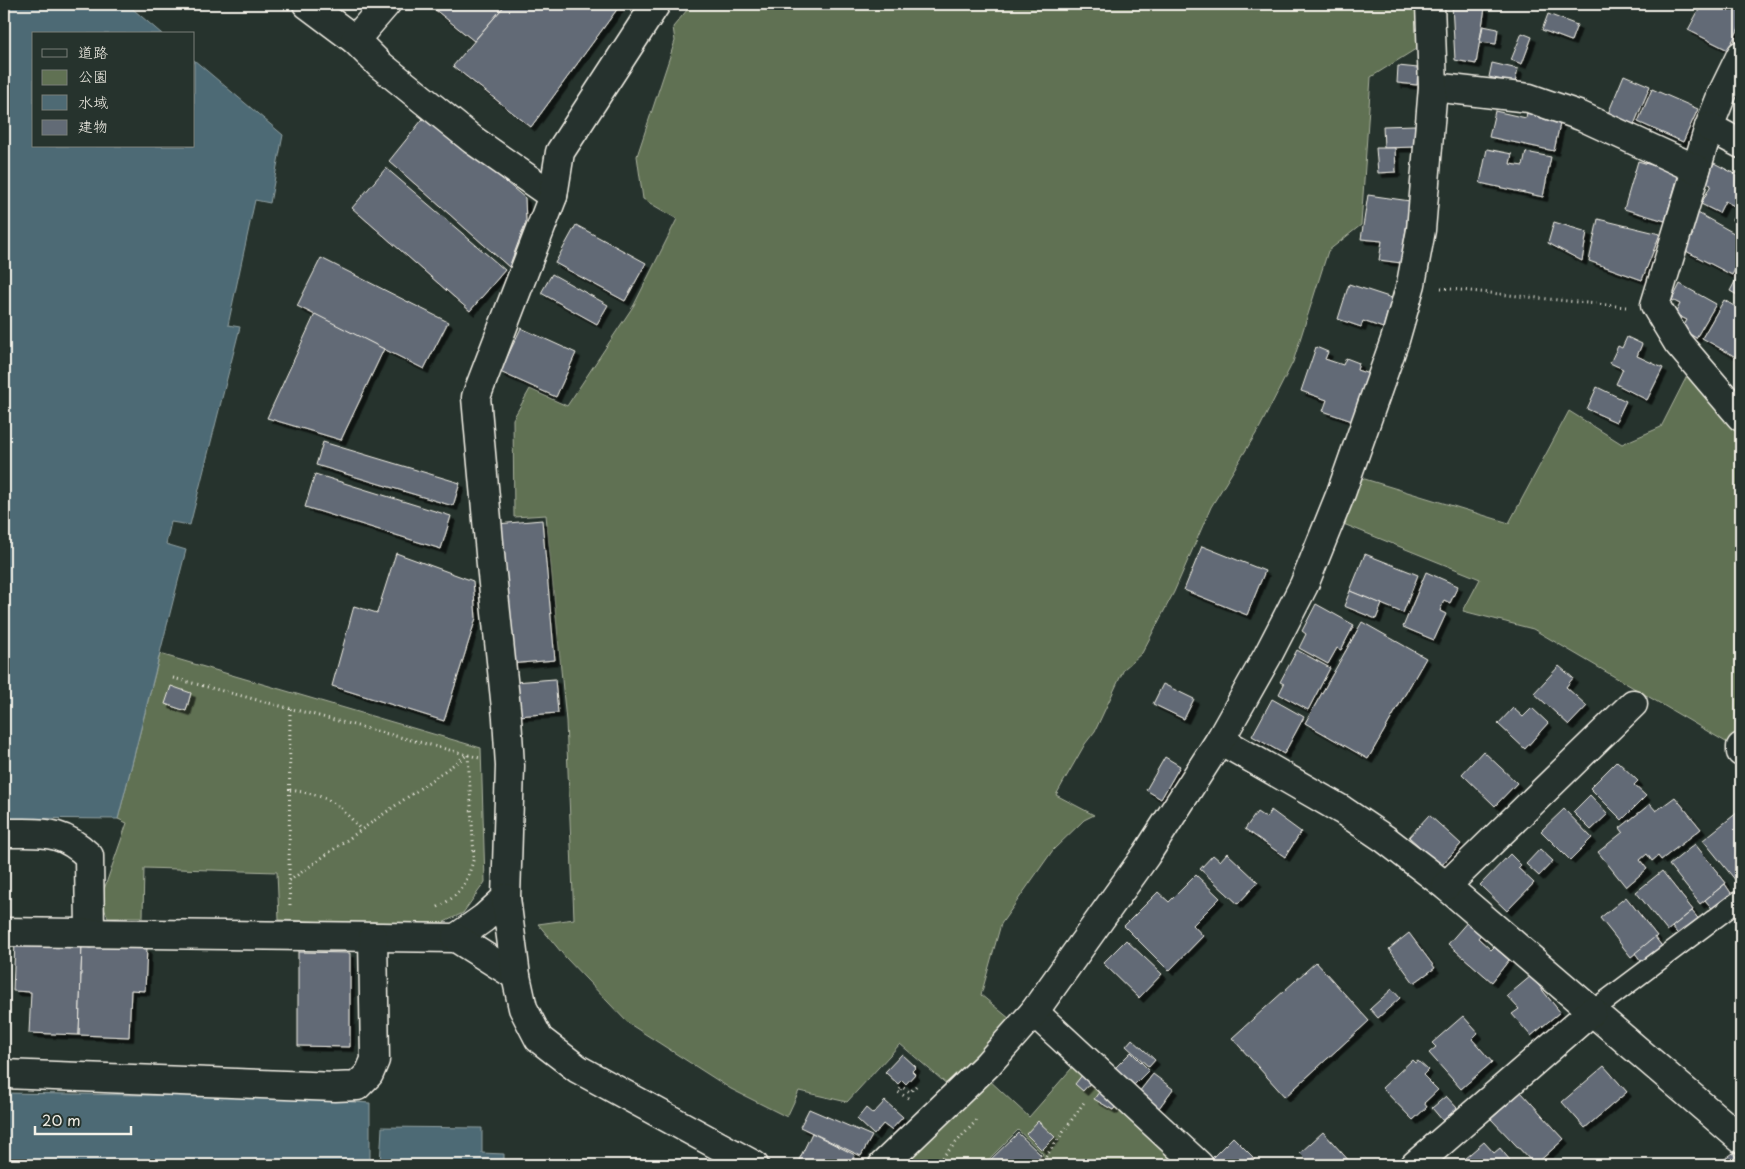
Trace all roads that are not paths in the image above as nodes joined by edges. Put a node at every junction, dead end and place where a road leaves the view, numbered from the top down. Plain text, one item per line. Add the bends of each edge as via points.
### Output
1 (307, 4) edge
2 (386, 4) edge
3 (656, 4) edge
4 (1430, 4) edge
5 (355, 40) junction
6 (1741, 56) edge
7 (1433, 87) junction
8 (1709, 128) junction
9 (1741, 144) edge
10 (1696, 169) junction
11 (553, 196) junction
12 (1739, 405) edge
13 (1633, 704) dead end
14 (1220, 740) junction
15 (1741, 747) edge
16 (1741, 752) edge
17 (4, 833) edge
18 (1446, 886) junction
19 (506, 898) junction
20 (1737, 902) dead end
21 (4, 932) edge
22 (90, 933) junction
23 (373, 937) junction
24 (456, 938) junction
25 (516, 976) junction
26 (1592, 1011) junction
27 (1034, 1012) junction
28 (4, 1074) edge
29 (1741, 1139) edge
30 (754, 1165) edge
31 (883, 1165) edge
32 (1199, 1165) edge
33 (1416, 1165) edge

1 - 5 street
2 - 5 street
3 - 11 street via 560,152
4 - 7 street
5 - 11 street via 379,64 472,140
6 - 8 street
7 - 10 street via 1529,98 1580,116
7 - 14 street via 1421,230 1411,284 1392,349 1341,493 1304,585
8 - 9 street
8 - 10 street
10 - 12 street via 1655,306 1678,342
11 - 19 street via 476,397 510,766
13 - 18 street
14 - 18 street via 1342,810 1386,839
14 - 27 street via 1146,855
15 - 16 street
17 - 22 street via 53,834 75,844 89,856
18 - 26 street
19 - 24 street
19 - 25 street
20 - 26 lane
21 - 22 street
22 - 23 street
23 - 24 street
23 - 28 street via 375,1060 369,1074 357,1086
24 - 25 street
25 - 30 street via 523,1008 539,1039 578,1069
26 - 29 street
26 - 33 street
27 - 31 street via 987,1065
27 - 32 street

